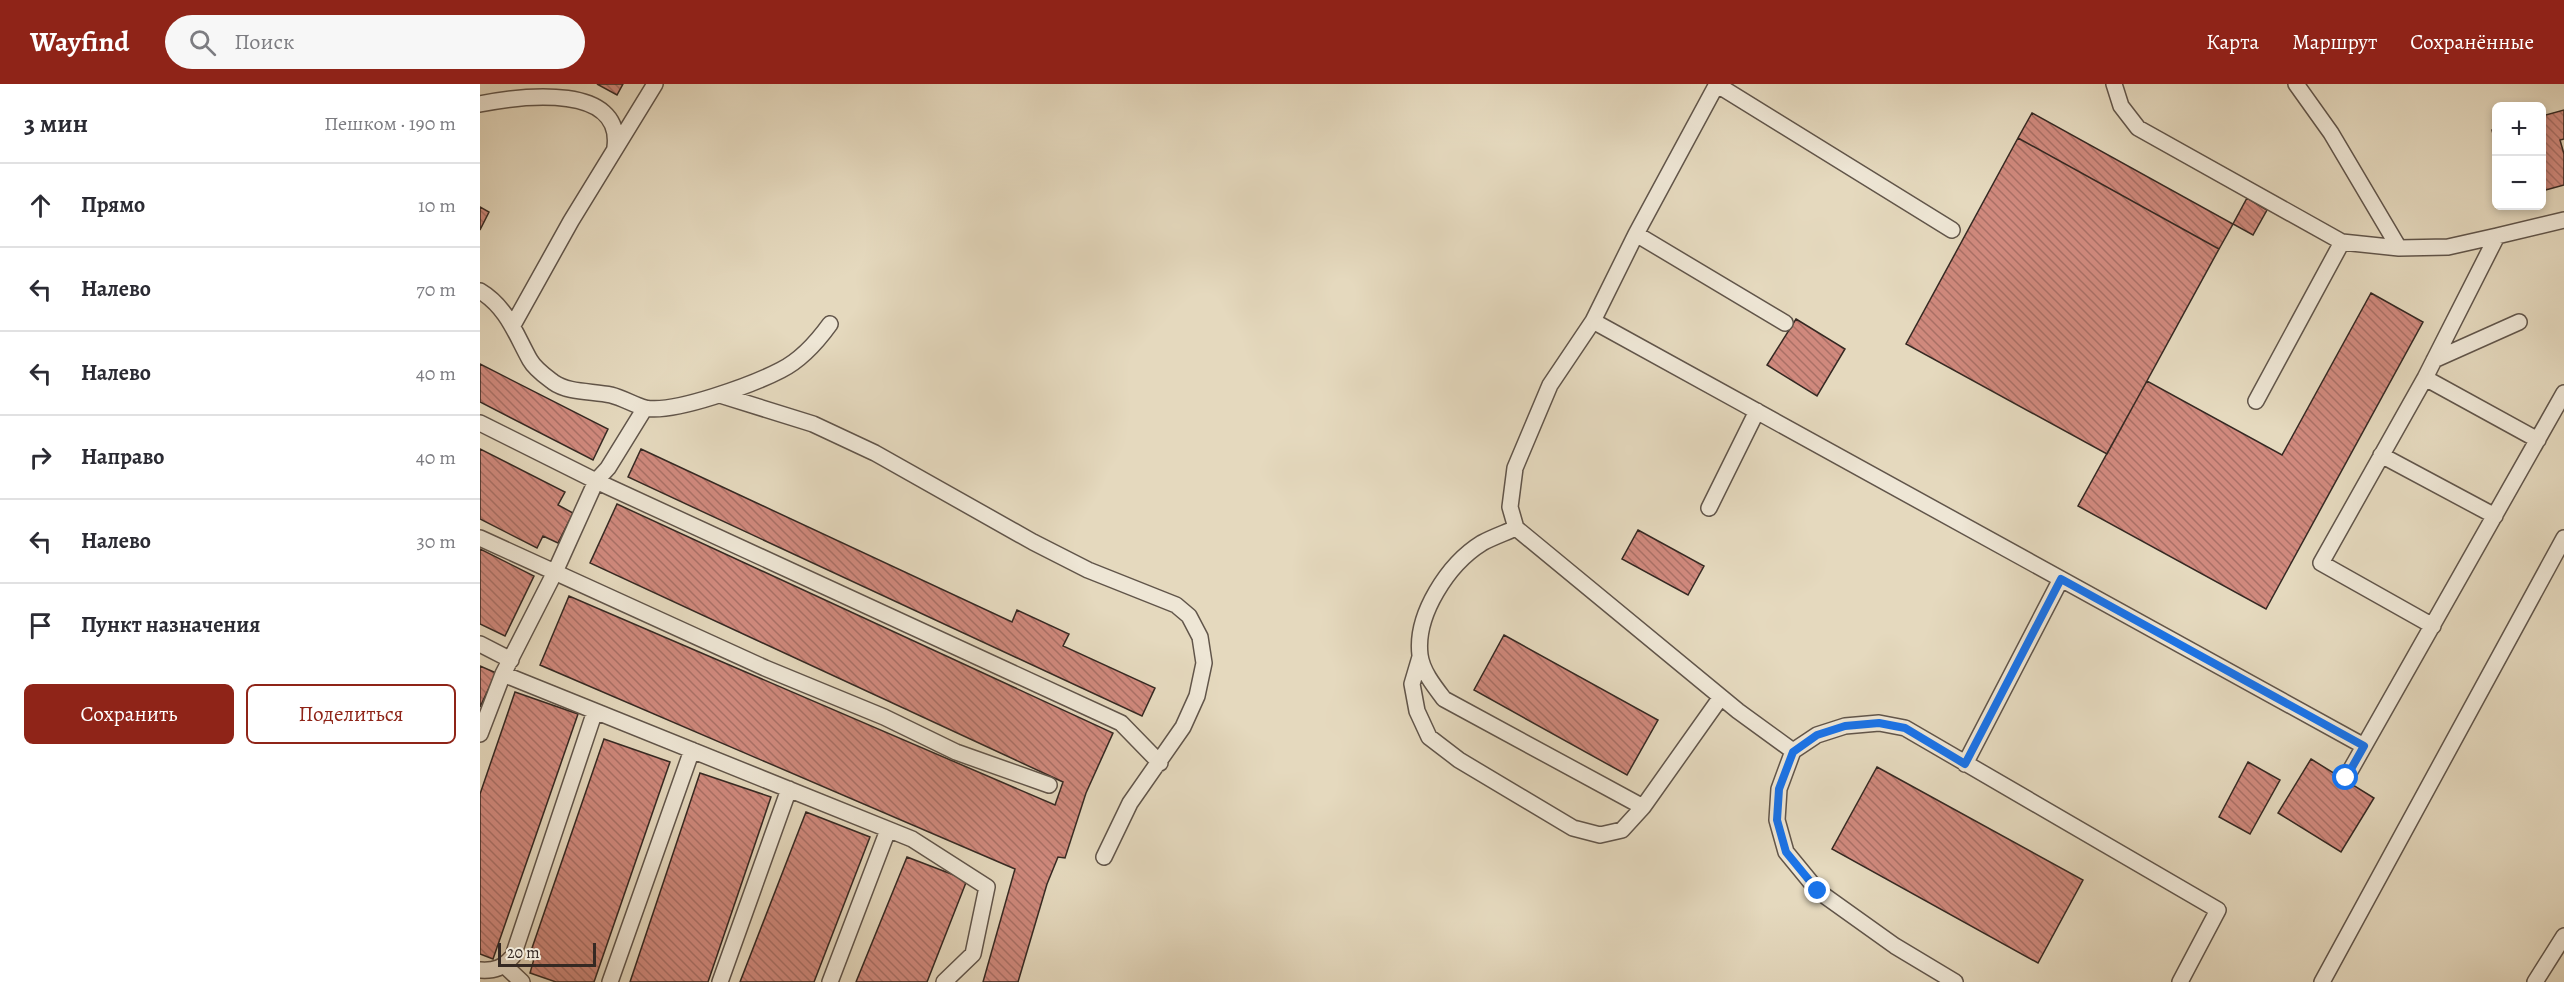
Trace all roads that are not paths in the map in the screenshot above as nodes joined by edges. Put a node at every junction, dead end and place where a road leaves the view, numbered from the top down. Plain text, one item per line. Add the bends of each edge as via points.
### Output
1 (655, 84) edge
2 (1716, 84) edge
3 (2115, 84) edge
4 (2296, 84) edge
5 (480, 104) edge
6 (614, 150) junction
7 (2564, 220) edge
8 (1952, 230) dead end
9 (1636, 234) junction
10 (2497, 236) junction
11 (2342, 242) junction
12 (2399, 248) junction
13 (480, 291) edge
14 (1593, 321) junction
15 (1785, 322) dead end
16 (2519, 322) dead end
17 (830, 324) dead end
18 (513, 325) junction
19 (2434, 360) junction
20 (2425, 378) junction
21 (2564, 393) edge
22 (720, 395) junction
23 (2256, 401) dead end
24 (645, 408) junction
25 (1757, 411) junction
26 (480, 423) edge
27 (2538, 440) junction
28 (2381, 455) junction
29 (597, 481) junction
30 (1709, 508) dead end
31 (2494, 516) junction
32 (1516, 528) junction
33 (480, 538) edge
34 (2564, 538) edge
35 (555, 572) junction
36 (2061, 579) junction
37 (2433, 626) junction
38 (480, 644) edge
39 (1420, 657) junction
40 (507, 667) junction
41 (1722, 697) junction
42 (595, 711) junction
43 (480, 734) edge
44 (2364, 746) junction
45 (692, 750) junction
46 (1793, 752) junction
47 (1160, 763) junction
48 (1965, 764) junction
49 (2346, 778) dead end
50 (1049, 785) dead end
51 (789, 789) junction
52 (1643, 807) junction
53 (888, 830) junction
54 (1104, 857) dead end
55 (2564, 936) edge
56 (505, 966) junction
57 (480, 970) edge
58 (522, 982) edge
59 (610, 982) edge
60 (720, 982) edge
61 (830, 982) edge
62 (944, 982) edge
63 (1955, 982) edge
64 (2180, 982) edge
65 (2322, 982) edge
66 (2535, 982) edge

1 - 6 lane
2 - 8 lane
2 - 9 lane
3 - 11 lane via 2121,106 2138,128
4 - 12 lane via 2331,133
5 - 6 lane via 543,92 590,97 603,105 612,118 616,132
6 - 18 lane
7 - 10 lane
9 - 14 lane
9 - 15 lane
10 - 12 lane via 2448,247
10 - 19 lane
11 - 12 lane
11 - 23 lane
13 - 18 lane
14 - 25 lane
14 - 32 lane via 1550,385 1515,468 1510,507
16 - 19 lane
17 - 22 lane via 816,344 782,370
18 - 24 lane via 531,362 556,384 613,395
19 - 20 lane
20 - 27 lane
20 - 28 lane
21 - 27 lane
22 - 24 lane via 663,409
22 - 47 lane via 813,424 875,453 1088,570 1176,605 1189,616 1200,637 1204,663 1197,696 1184,727
24 - 29 lane
25 - 30 lane
25 - 36 lane
26 - 29 lane
27 - 31 lane
28 - 31 lane
28 - 37 lane via 2321,563
29 - 35 lane
29 - 47 lane via 1121,723
31 - 37 lane
32 - 39 lane via 1481,544 1444,578 1420,626
32 - 41 lane
33 - 35 lane
34 - 65 lane
35 - 40 lane
35 - 50 lane via 956,752
36 - 44 lane
36 - 48 lane
37 - 44 lane
38 - 40 lane
39 - 52 lane via 1444,699
39 - 52 lane via 1412,684 1418,711 1429,737 1459,760 1582,831 1600,835 1622,830
40 - 42 lane
40 - 43 lane
41 - 46 lane
41 - 52 lane
42 - 45 lane
42 - 56 lane via 513,956
44 - 49 lane
45 - 51 lane
45 - 59 lane
46 - 48 lane via 1817,735 1845,726 1879,723 1905,728
46 - 63 lane via 1779,789 1777,820 1786,852 1818,891
47 - 54 lane via 1130,803
48 - 64 lane via 2218,910
51 - 53 lane
51 - 60 lane
53 - 61 lane
53 - 62 lane via 912,839 987,887 973,954
55 - 66 lane
56 - 57 lane
56 - 58 lane

